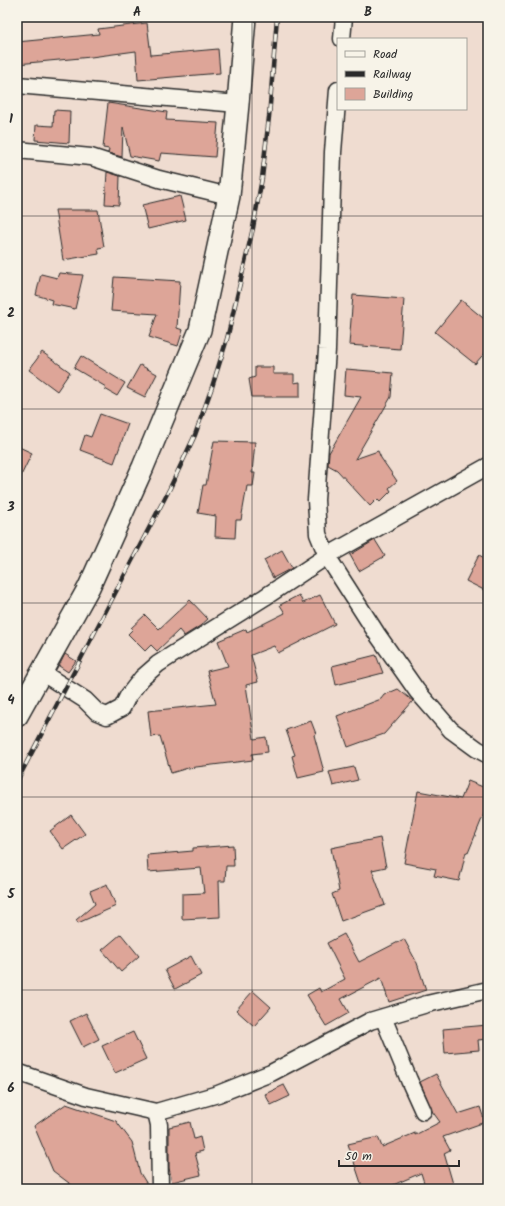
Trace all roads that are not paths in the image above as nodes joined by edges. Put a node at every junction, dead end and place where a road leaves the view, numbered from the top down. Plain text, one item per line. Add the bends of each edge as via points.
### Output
1 (245, 17) edge
2 (344, 17) edge
3 (342, 38) edge
4 (17, 86) edge
5 (337, 102) edge
6 (238, 104) junction
7 (17, 150) edge
8 (229, 196) junction
9 (488, 466) edge
10 (327, 556) junction
11 (42, 672) junction
12 (17, 716) edge
13 (488, 755) edge
14 (488, 990) edge
15 (383, 1017) junction
16 (17, 1072) edge
17 (423, 1111) dead end
18 (156, 1112) junction
19 (160, 1189) edge

1 - 6 street
2 - 3 street
4 - 6 street
5 - 10 street via 327,350 316,500 318,534
6 - 8 street
7 - 8 street via 91,157 159,179
8 - 11 street via 200,330 143,467 88,587
9 - 10 street
10 - 11 street via 158,664 142,678 122,708 108,716 97,712 85,700
10 - 13 street via 376,634 417,692 450,730
11 - 12 street
14 - 15 street
15 - 17 street
15 - 18 street via 370,1021 272,1073 218,1094
16 - 18 street via 86,1096
18 - 19 street via 159,1125

